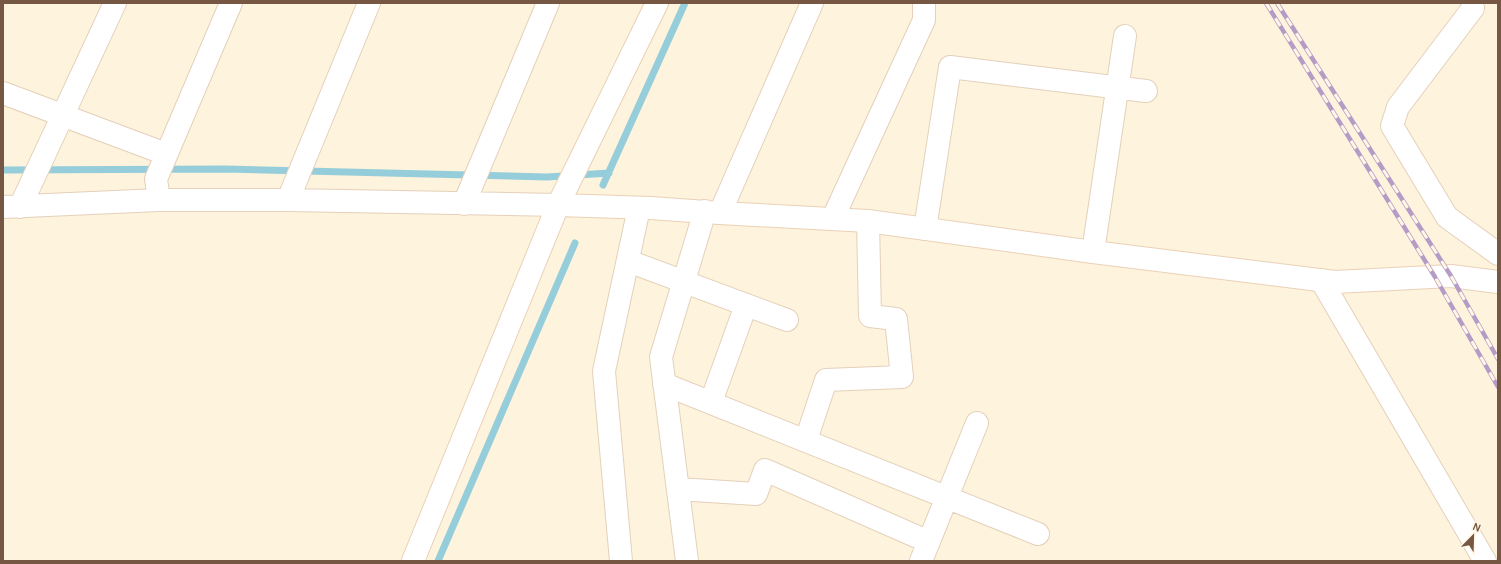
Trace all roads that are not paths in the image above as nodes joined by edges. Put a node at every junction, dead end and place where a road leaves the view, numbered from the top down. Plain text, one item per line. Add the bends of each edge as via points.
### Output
1 (115, 3) edge
2 (232, 3) edge
3 (369, 3) edge
4 (548, 3) edge
5 (657, 3) edge
6 (812, 3) edge
7 (924, 3) edge
8 (1473, 8) dead end
9 (1125, 36) dead end
10 (1117, 88) junction
11 (1146, 91) dead end
12 (3, 93) edge
13 (62, 115) junction
14 (166, 154) junction
15 (159, 200) junction
16 (288, 200) junction
17 (464, 204) junction
18 (558, 205) junction
19 (11, 207) edge
20 (639, 208) junction
21 (712, 212) junction
22 (833, 218) junction
23 (868, 221) junction
24 (925, 229) junction
25 (1093, 252) junction
26 (1498, 254) edge
27 (628, 260) junction
28 (1322, 280) junction
29 (683, 281) junction
30 (1498, 282) edge
31 (746, 305) junction
32 (787, 320) dead end
33 (664, 384) junction
34 (711, 402) junction
35 (977, 423) dead end
36 (806, 440) junction
37 (678, 489) junction
38 (947, 497) junction
39 (1038, 534) dead end
40 (925, 551) edge
41 (413, 561) edge
42 (621, 561) edge
43 (687, 561) edge
44 (1484, 561) edge

1 - 13 street
2 - 14 street
3 - 16 street
4 - 17 street
5 - 18 street
6 - 21 street
7 - 22 street via 924,20
8 - 26 street via 1398,107 1392,126 1447,217
9 - 10 street
10 - 11 street
10 - 24 street via 950,67
10 - 25 street
12 - 13 street
13 - 14 street
13 - 19 street
14 - 15 street via 156,179
15 - 16 street
15 - 19 street
16 - 17 street
17 - 18 street
18 - 20 street
18 - 41 street
20 - 21 street
20 - 27 street
21 - 22 street
21 - 29 street
22 - 23 street
23 - 24 street
23 - 36 street via 870,316 896,319 902,377 826,380
24 - 25 street
25 - 28 street
27 - 29 street
27 - 42 street via 604,371
28 - 30 street via 1335,282 1451,276
28 - 44 street
29 - 31 street
29 - 33 street via 661,357
31 - 32 street
31 - 34 street
33 - 34 street
33 - 37 street
34 - 36 street
35 - 38 street
36 - 38 street
37 - 40 street via 756,494 765,470
37 - 43 street
38 - 39 street
38 - 40 street

